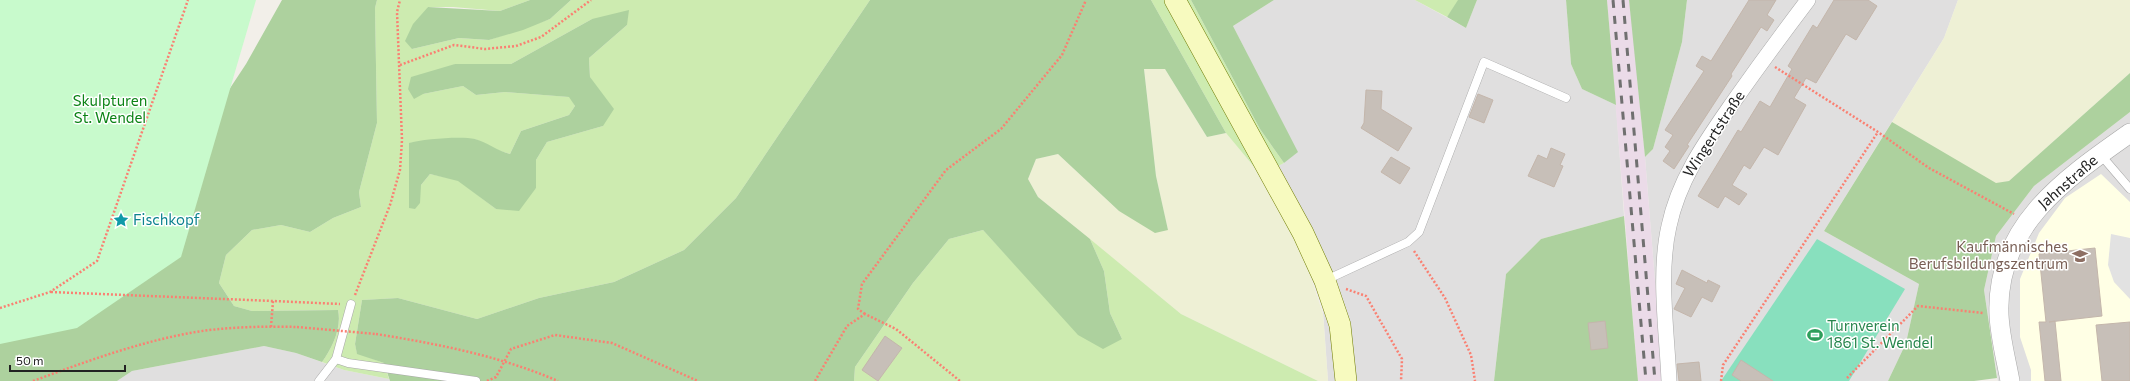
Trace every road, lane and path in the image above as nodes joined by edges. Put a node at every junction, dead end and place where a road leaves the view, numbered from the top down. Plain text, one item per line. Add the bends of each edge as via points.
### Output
1 (188, 0) edge
2 (400, 0) edge
3 (592, 0) edge
4 (1086, 0) edge
5 (1175, 0) edge
6 (1808, 0) edge
7 (1763, 60) junction
8 (400, 65) junction
9 (1566, 98) dead end
10 (1878, 132) junction
11 (2130, 133) edge
12 (2100, 154) junction
13 (2130, 189) edge
14 (2027, 221) junction
15 (1408, 242) junction
16 (1325, 281) junction
17 (50, 292) junction
18 (273, 301) junction
19 (351, 304) junction
20 (0, 308) edge
21 (865, 314) junction
22 (1999, 314) junction
23 (271, 326) junction
24 (336, 359) junction
25 (505, 361) junction
26 (1847, 378) dead end
27 (33, 381) edge
28 (319, 381) edge
29 (476, 381) edge
30 (487, 381) edge
31 (558, 381) edge
32 (698, 381) edge
33 (815, 381) edge
34 (960, 381) edge
35 (1346, 381) edge
36 (1401, 381) edge
37 (1475, 381) edge
38 (1669, 381) edge
39 (1721, 381) edge
40 (2010, 381) edge

1 - 17 path via 97,261
2 - 8 path via 397,12
3 - 8 path via 541,37 516,46 485,49 454,45
4 - 21 path via 1062,55 1001,129 946,170 895,237 862,284 858,308
5 - 16 main road via 1303,233
6 - 7 street, Wingertstraße
7 - 10 path
7 - 38 street, Wingertstraße via 1705,142 1675,201 1668,228 1664,271
8 - 19 path via 400,170 390,205
9 - 15 lane via 1484,62 1419,232
10 - 14 path via 1929,168
10 - 39 path via 1723,365
11 - 12 street, Jahnstraße
12 - 13 lane
12 - 14 street, Jahnstraße via 2052,192
14 - 22 street, Jahnstraße via 2011,250 2001,280
15 - 16 lane
15 - 37 path via 1445,298 1470,355
16 - 35 main road via 1340,325
16 - 36 path via 1366,296 1402,359
17 - 18 path
17 - 20 path
18 - 19 path
18 - 23 path
19 - 24 lane
21 - 33 path via 847,326
21 - 34 path via 896,329
22 - 26 path via 1918,306
22 - 40 street, Jahnstraße
23 - 25 path, bridge via 376,334 421,341
23 - 27 path via 192,333 141,344
24 - 28 lane
24 - 29 lane via 348,363
25 - 30 path via 496,377
25 - 31 path
25 - 32 path via 511,349 554,335 612,342

